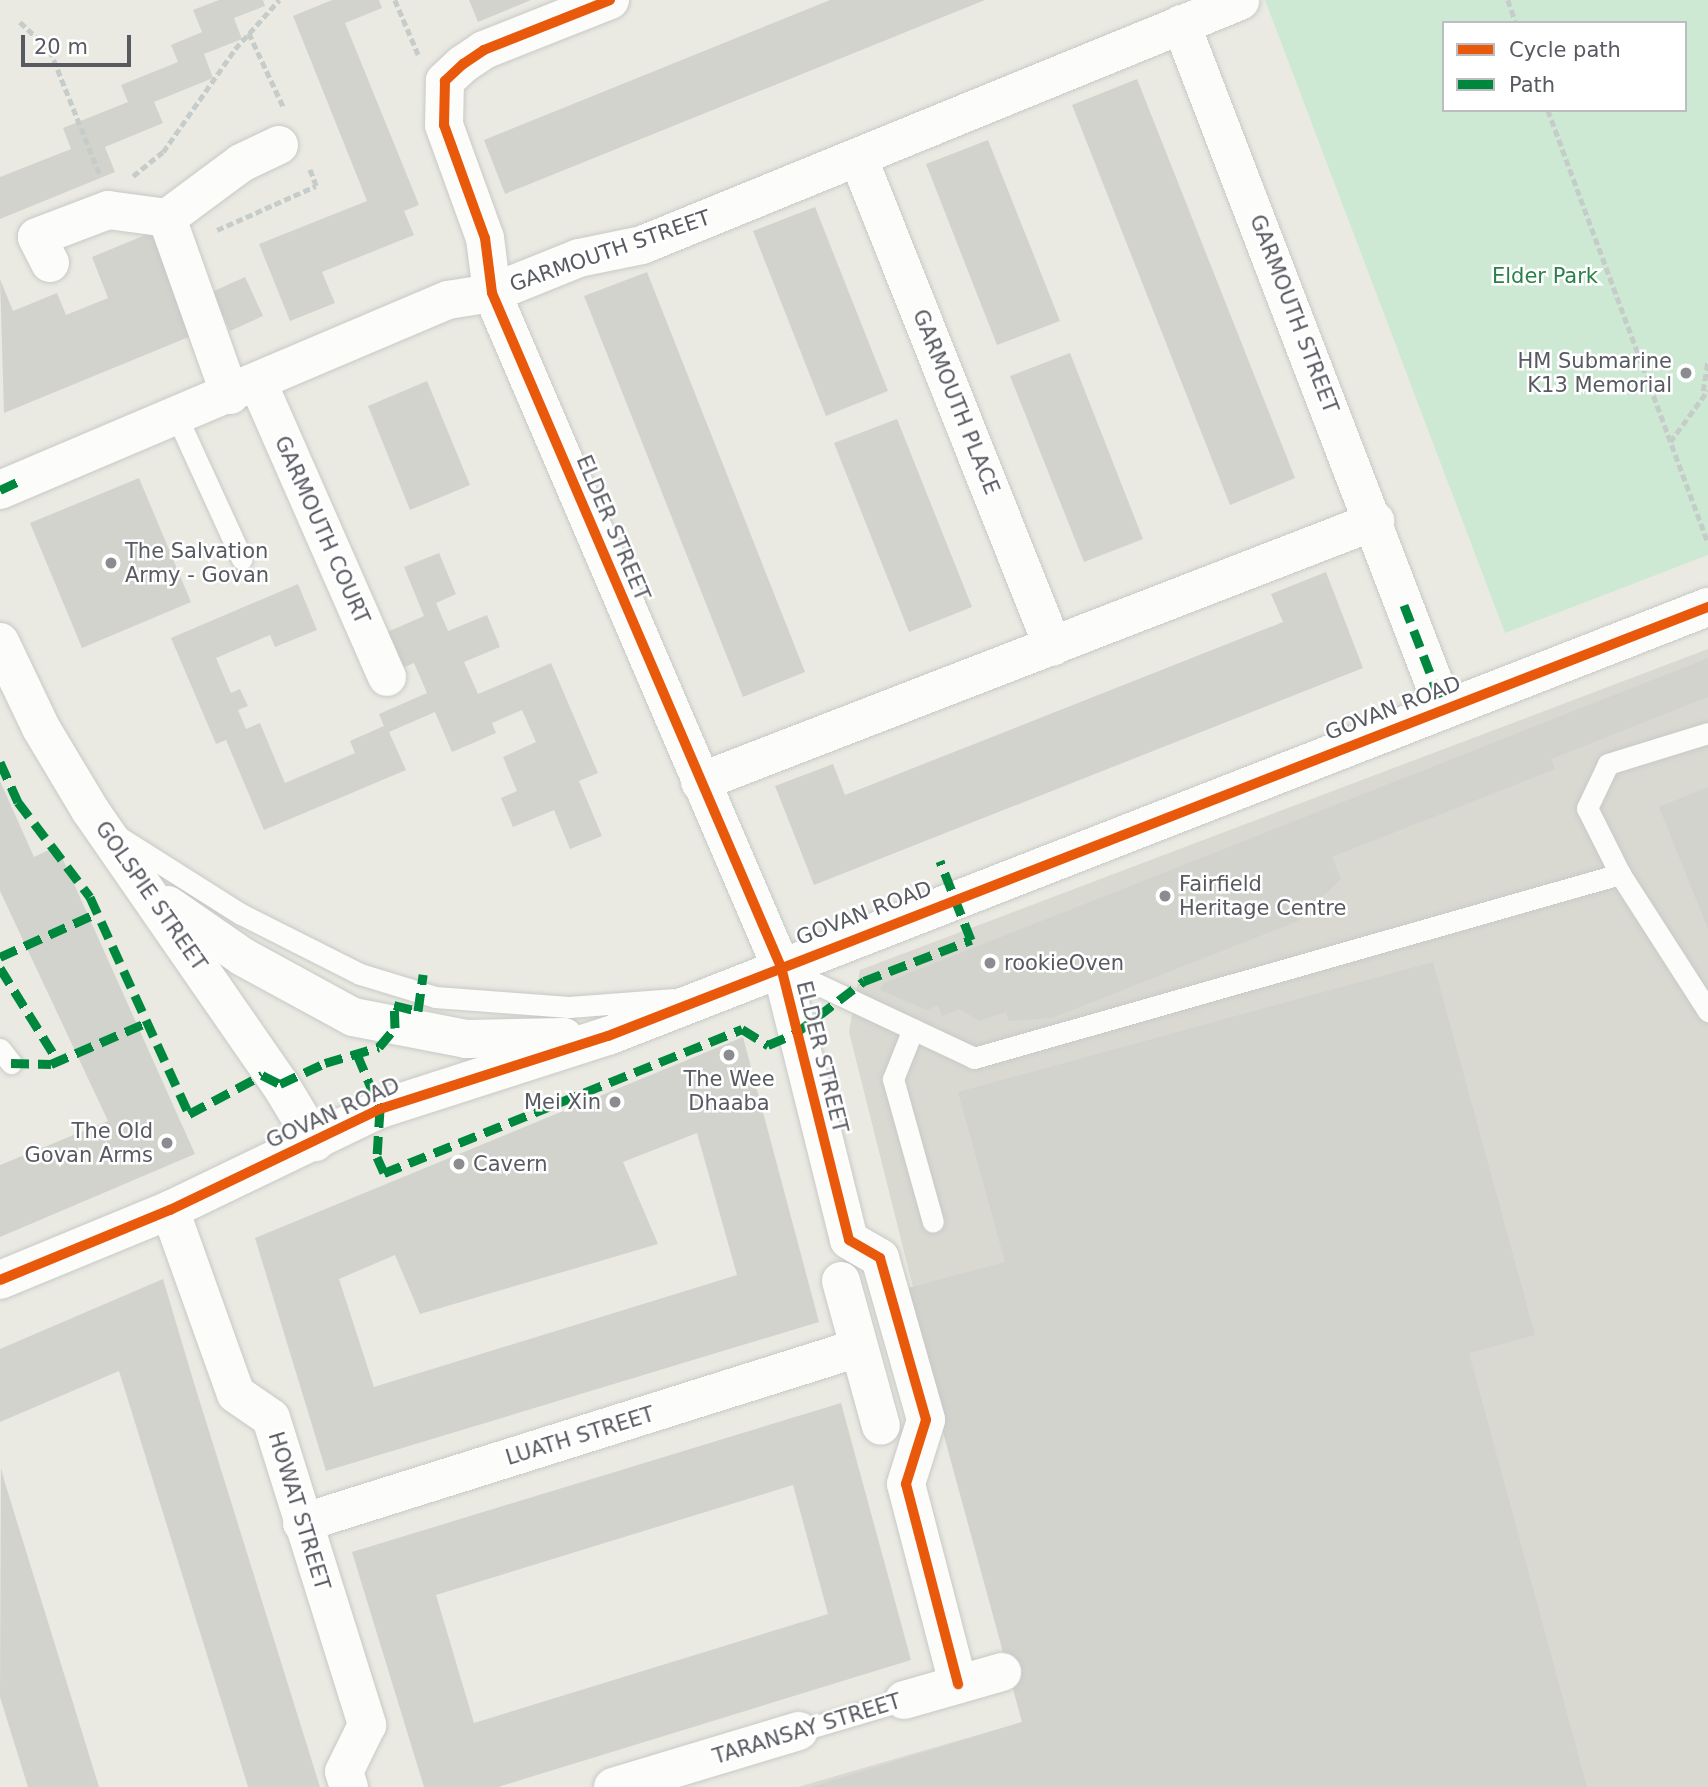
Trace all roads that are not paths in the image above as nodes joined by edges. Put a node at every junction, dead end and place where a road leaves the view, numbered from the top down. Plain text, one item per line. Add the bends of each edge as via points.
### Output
1 (610, 0) edge
2 (1240, 1) edge
3 (1181, 24) junction
4 (279, 145) dead end
5 (858, 157) junction
6 (167, 218) junction
7 (50, 263) dead end
8 (492, 293) junction
9 (244, 389) junction
10 (176, 415) junction
11 (11, 485) edge
12 (1375, 521) junction
13 (242, 559) dead end
14 (1708, 607) edge
15 (1054, 647) junction
16 (1, 649) edge
17 (387, 677) dead end
18 (1444, 709) junction
19 (1708, 733) edge
20 (701, 782) junction
21 (102, 826) junction
22 (1620, 874) junction
23 (149, 891) junction
24 (781, 967) junction
25 (704, 997) junction
26 (1708, 1011) edge
27 (913, 1029) junction
28 (608, 1036) junction
29 (315, 1142) junction
30 (170, 1210) junction
31 (933, 1222) dead end
32 (0, 1280) edge
33 (841, 1282) dead end
34 (858, 1348) junction
35 (881, 1426) dead end
36 (302, 1523) junction
37 (1002, 1672) dead end
38 (958, 1684) junction
39 (904, 1700) joint
40 (799, 1731) joint
41 (349, 1787) edge
42 (613, 1787) edge

1 - 8 street, ELDER STREET via 484,50 445,80 444,125 485,238
2 - 3 street, GARMOUTH STREET
3 - 5 street, GARMOUTH STREET
3 - 12 street, GARMOUTH STREET
4 - 6 street via 241,163
5 - 8 street, GARMOUTH STREET via 642,245 579,258
5 - 15 street, GARMOUTH PLACE
6 - 7 street via 107,200 37,237
6 - 9 street, GARMOUTH COURT
8 - 9 street, GARMOUTH STREET via 448,300
8 - 20 street, ELDER STREET
9 - 10 street, GARMOUTH STREET
9 - 17 street, GARMOUTH COURT
10 - 11 street, GARMOUTH STREET
10 - 13 lane
12 - 15 street
12 - 18 street, GARMOUTH STREET
14 - 18 street, GOVAN ROAD
15 - 20 street
16 - 21 street, GOLSPIE STREET via 41,728
18 - 24 street, GOVAN ROAD
19 - 22 lane via 1608,764 1587,808
20 - 24 street, ELDER STREET
21 - 23 street, GOLSPIE STREET
21 - 25 lane via 241,914 360,974 435,998 569,1007
22 - 26 lane
22 - 27 lane via 974,1058
23 - 28 street via 243,957 353,1017 466,1039
23 - 29 street, GOLSPIE STREET
24 - 25 street, GOVAN ROAD
24 - 27 lane
24 - 38 street, ELDER STREET via 849,1240 880,1258 926,1420 906,1484
25 - 28 street, GOVAN ROAD
27 - 31 lane via 892,1079
28 - 29 street, GOVAN ROAD via 380,1109
29 - 30 street, GOVAN ROAD
30 - 32 street, GOVAN ROAD
30 - 36 street, HOWAT STREET via 236,1394 271,1418
33 - 34 street
34 - 35 street
34 - 36 street, LUATH STREET
36 - 41 street, HOWAT STREET via 367,1726 344,1772
37 - 38 street, TARANSAY STREET
38 - 39 street, TARANSAY STREET
39 - 40 lane, TARANSAY STREET
40 - 42 street, TARANSAY STREET

